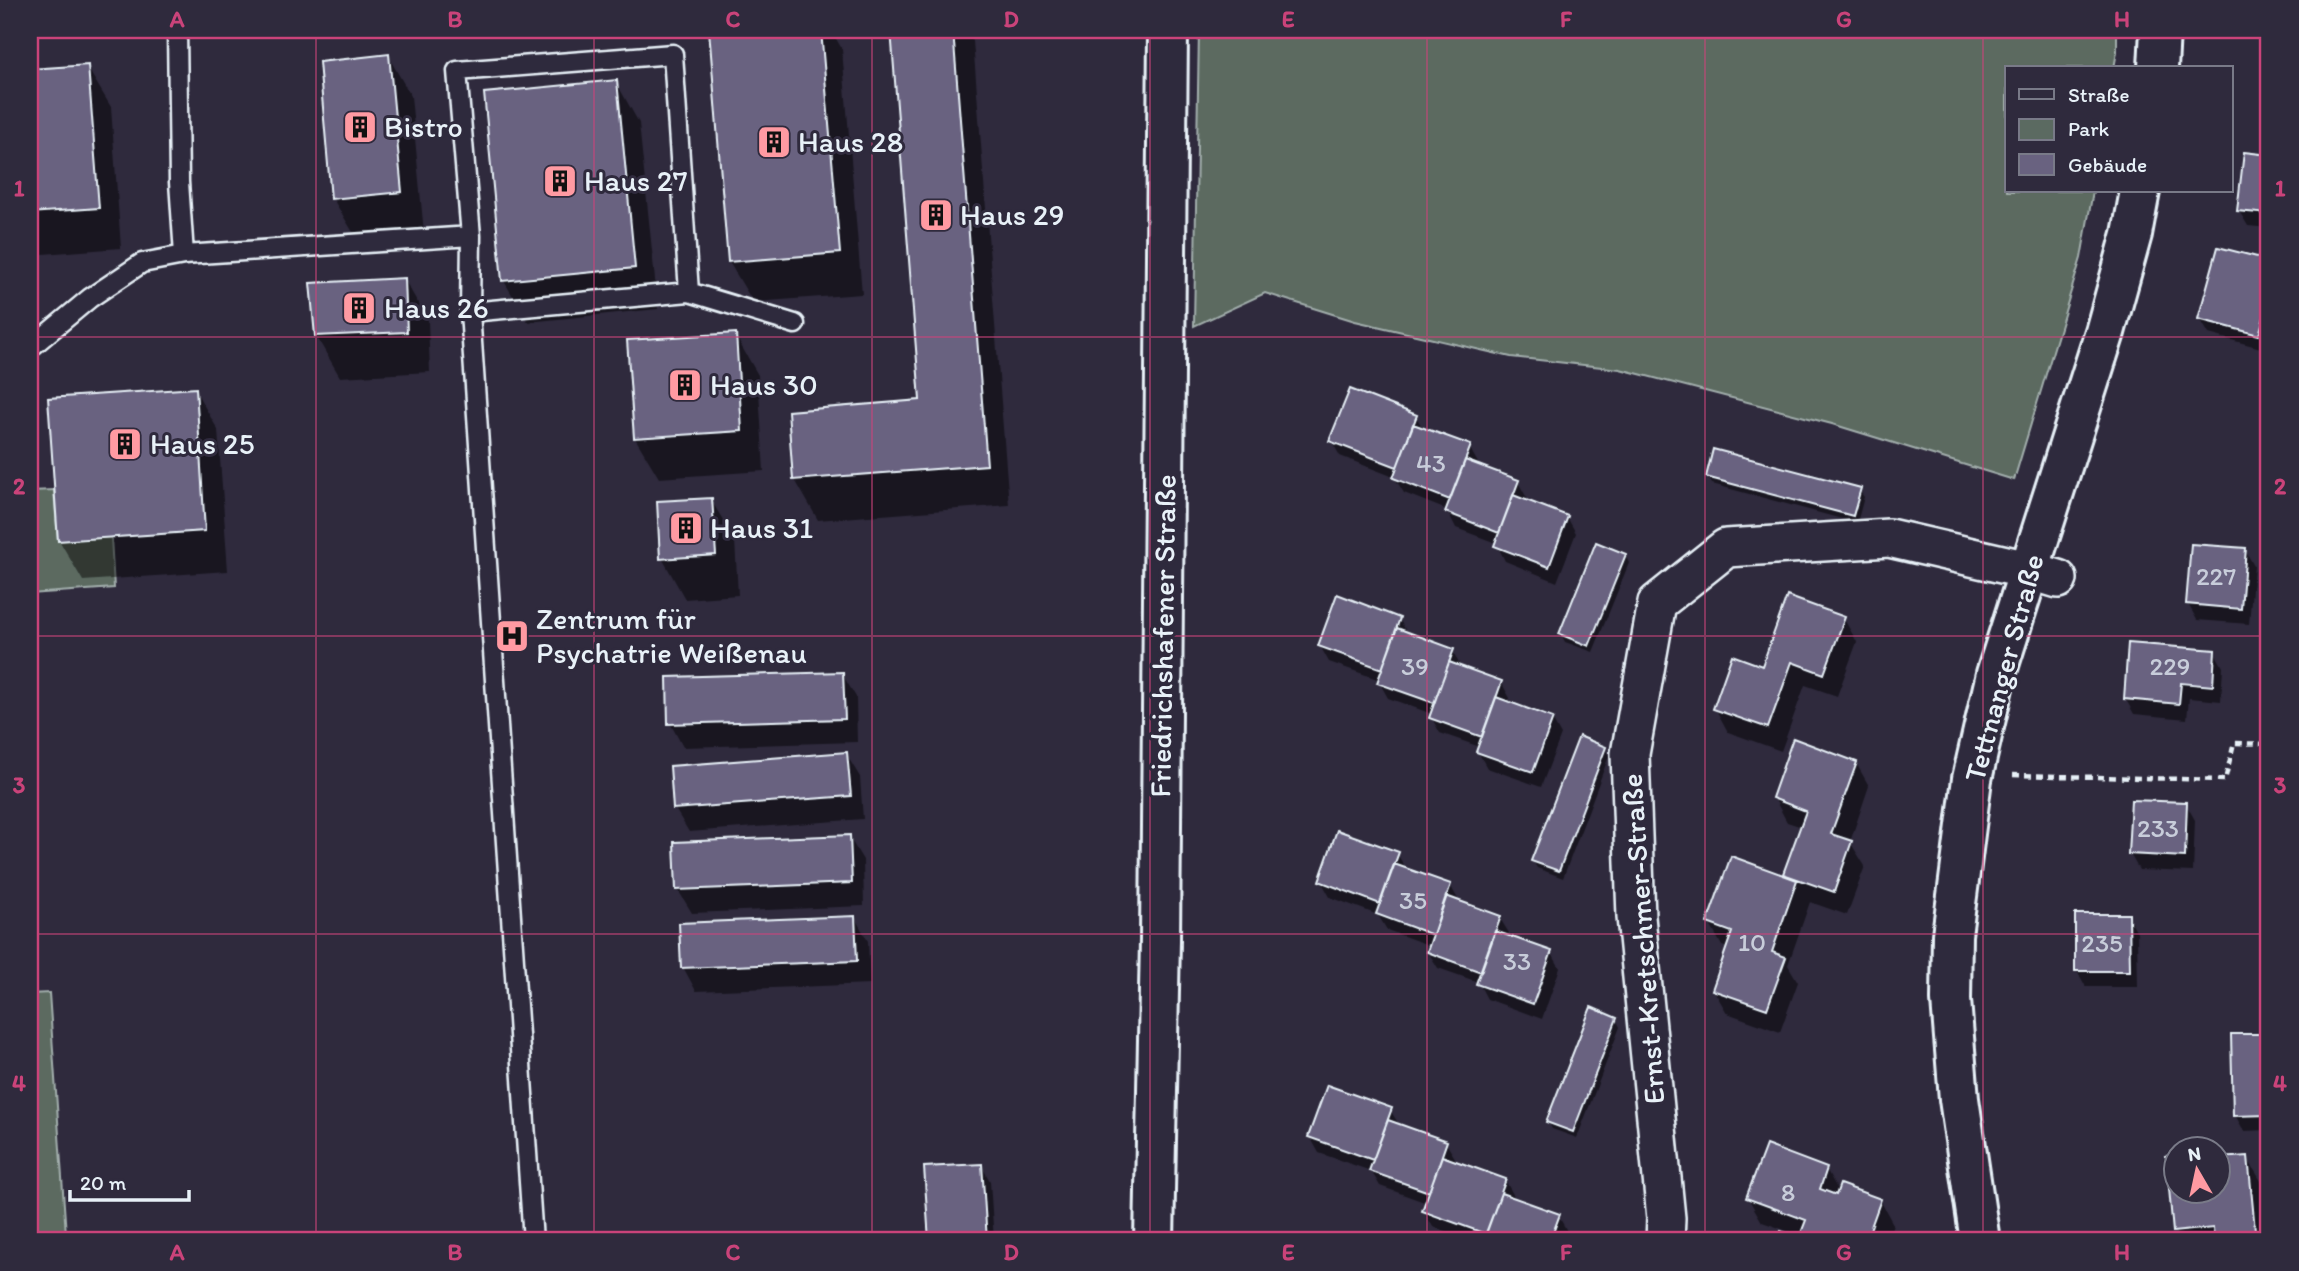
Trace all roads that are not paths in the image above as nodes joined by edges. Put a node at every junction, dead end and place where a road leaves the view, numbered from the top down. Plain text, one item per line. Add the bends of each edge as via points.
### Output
1 (177, 30) edge
2 (1168, 30) edge
3 (2160, 30) edge
4 (2158, 66) edge
5 (2140, 192) edge
6 (471, 236) junction
7 (184, 255) junction
8 (689, 292) junction
9 (470, 312) junction
10 (795, 324) dead end
11 (30, 348) edge
12 (2043, 574) junction
13 (533, 1241) edge
14 (1154, 1241) edge
15 (1665, 1241) edge
16 (1980, 1241) edge

1 - 7 lane
2 - 14 main road, Friedrichshafener Straße
3 - 4 main road
5 - 12 main road, Tettnanger Straße
6 - 7 lane
6 - 8 lane via 457,71 673,54
6 - 9 lane
7 - 11 lane via 142,263 90,298
8 - 9 lane
8 - 10 lane
9 - 13 lane
12 - 15 street, Ernst-Kretschmer-Straße via 1889,538 1726,548 1657,603 1630,754 1636,917
12 - 16 main road, Tettnanger Straße via 1996,674 1972,779 1952,935 1951,1000 1959,1100

